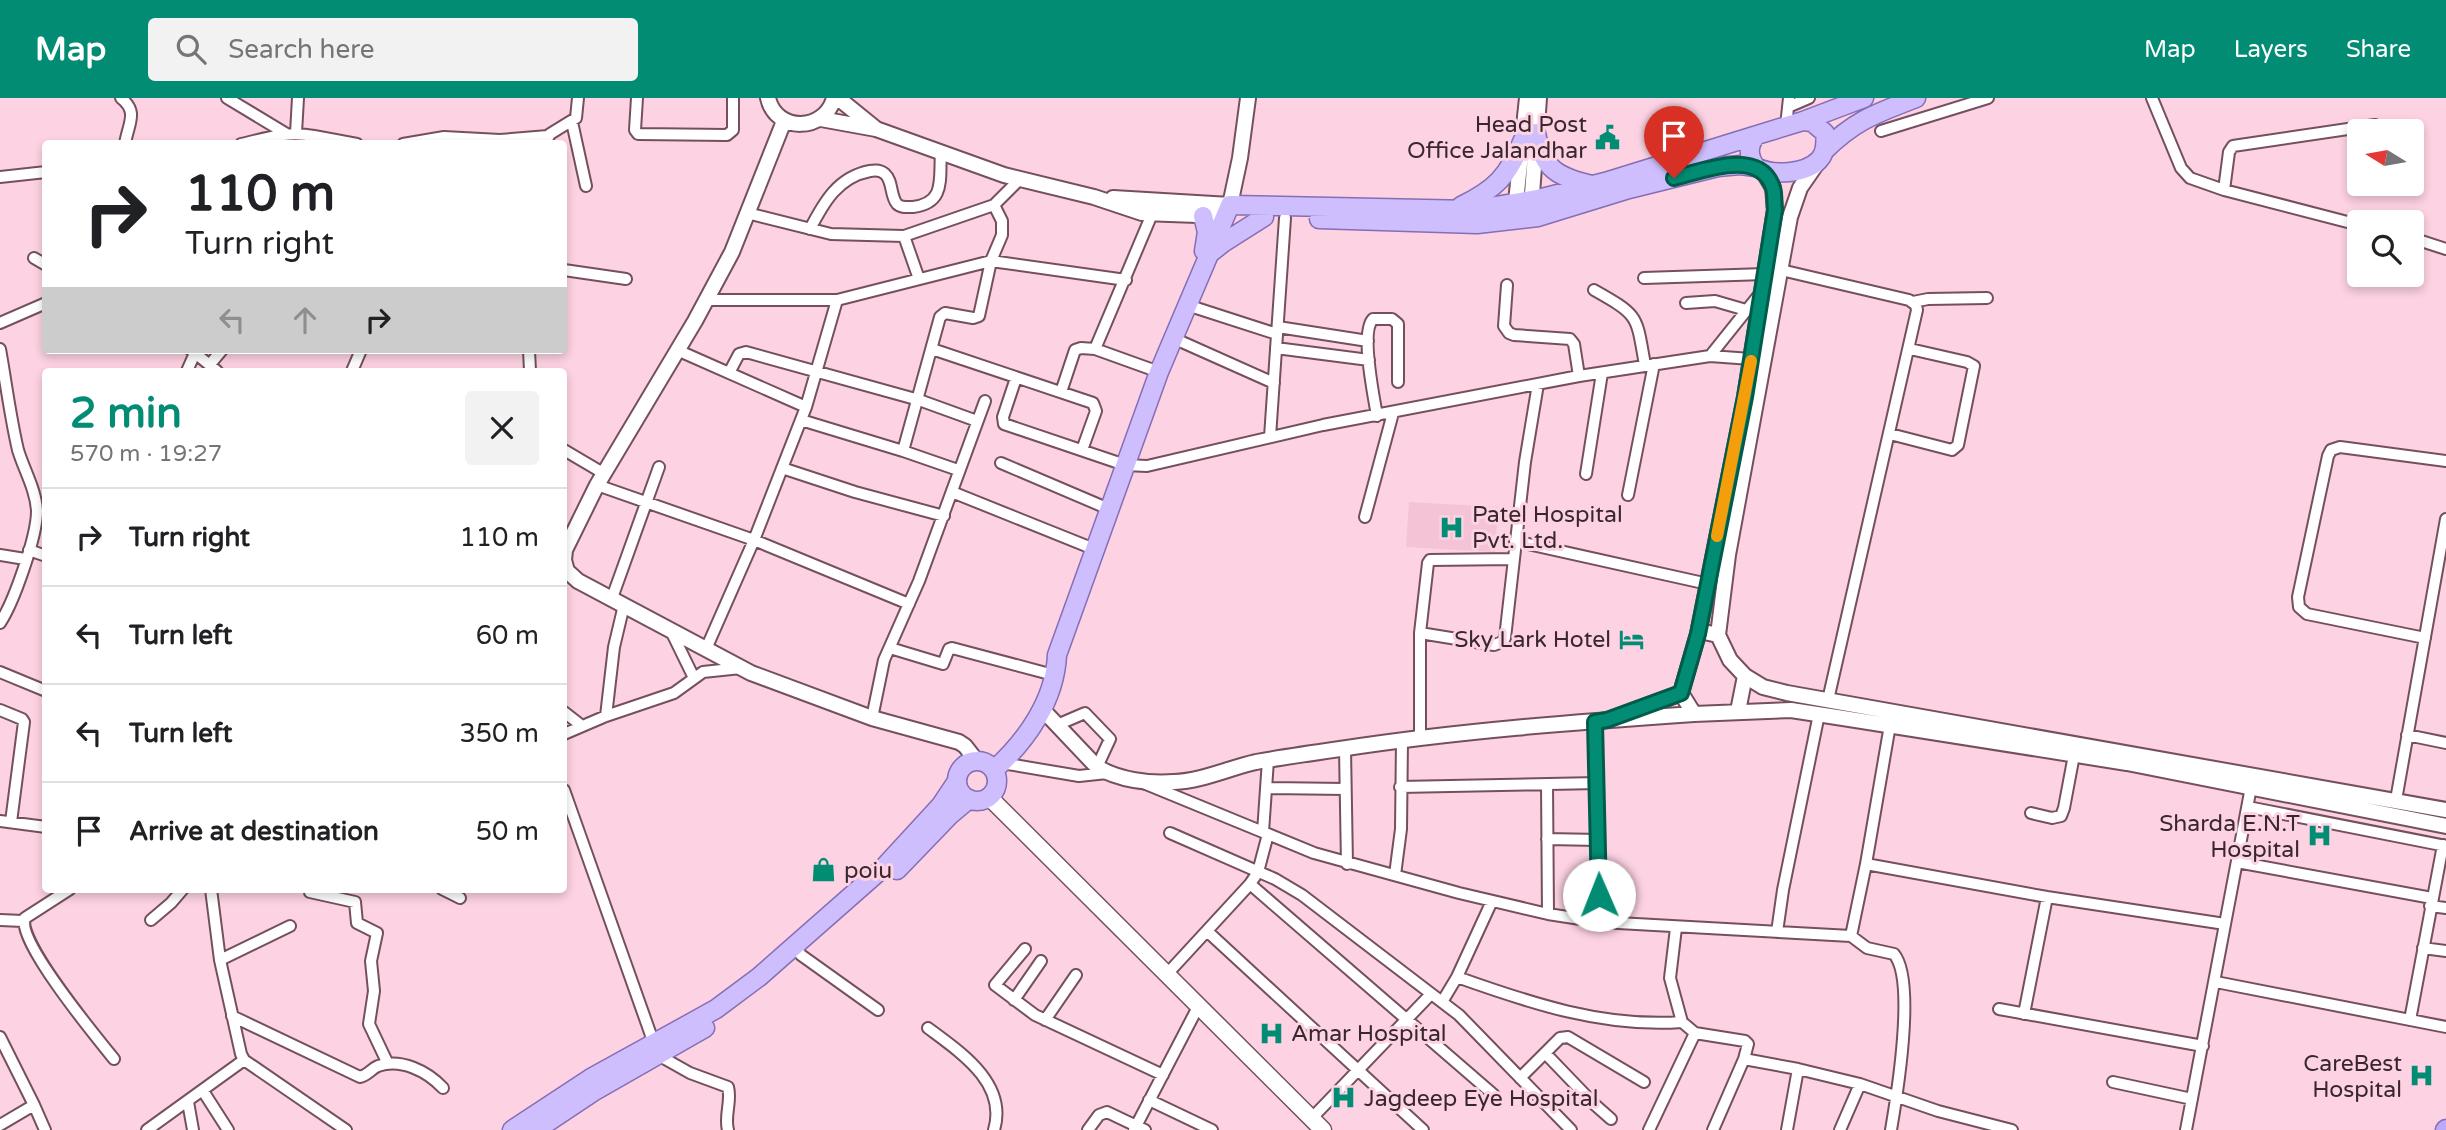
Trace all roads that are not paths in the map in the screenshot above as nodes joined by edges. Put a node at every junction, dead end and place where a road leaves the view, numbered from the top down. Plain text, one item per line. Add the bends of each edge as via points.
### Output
1 (121, 98) edge
2 (227, 98) edge
3 (255, 98) edge
4 (298, 98) edge
5 (578, 98) edge
6 (637, 98) edge
7 (733, 98) edge
8 (768, 98) edge
9 (836, 98) edge
10 (1248, 98) edge
11 (1527, 98) edge
12 (1539, 98) edge
13 (1809, 98) edge
14 (1816, 98) edge
15 (1864, 98) edge
16 (1916, 98) edge
17 (1988, 98) edge
18 (2152, 98) edge
19 (1788, 103) edge
20 (252, 112) junction
21 (821, 119) junction
22 (783, 121) junction
23 (1802, 121) junction
24 (572, 122) junction
25 (876, 129) junction
26 (2347, 129) edge
27 (1881, 131) dead end
28 (291, 133) junction
29 (1757, 135) junction
30 (1529, 136) junction
31 (126, 140) edge
32 (259, 140) edge
33 (314, 140) edge
34 (426, 140) edge
35 (500, 140) edge
36 (500, 140) edge
37 (546, 140) edge
38 (941, 153) junction
39 (1821, 156) junction
40 (1760, 169) junction
41 (42, 172) edge
42 (0, 177) edge
43 (1020, 179) junction
44 (1592, 185) junction
45 (586, 186) dead end
46 (2224, 190) junction
47 (1094, 197) junction
48 (994, 205) junction
49 (1455, 209) junction
50 (1523, 210) junction
51 (1227, 211) junction
52 (747, 213) junction
53 (1152, 214) junction
54 (1203, 216) junction
55 (1264, 217) junction
56 (1285, 218) junction
57 (2347, 222) edge
58 (810, 229) junction
59 (904, 236) junction
60 (2424, 242) edge
61 (2446, 249) edge
62 (34, 258) dead end
63 (991, 261) junction
64 (42, 263) edge
65 (1204, 264) junction
66 (567, 270) edge
67 (1781, 271) junction
68 (1765, 274) junction
69 (919, 278) junction
70 (1644, 278) dead end
71 (626, 279) dead end
72 (1126, 280) junction
73 (1507, 285) dead end
74 (1594, 290) dead end
75 (1762, 291) junction
76 (1987, 298) dead end
77 (706, 300) junction
78 (837, 300) junction
79 (1913, 302) junction
80 (1686, 303) dead end
81 (42, 305) edge
82 (1187, 305) junction
83 (1746, 310) junction
84 (0, 323) edge
85 (1277, 330) junction
86 (1172, 338) junction
87 (1368, 341) junction
88 (1276, 348) junction
89 (0, 349) edge
90 (932, 349) junction
91 (1095, 349) junction
92 (1910, 349) junction
93 (677, 350) junction
94 (197, 354) edge
95 (1710, 356) junction
96 (1751, 359) junction
97 (1369, 360) junction
98 (1649, 364) junction
99 (214, 367) edge
100 (1159, 372) junction
101 (729, 373) junction
102 (817, 373) junction
103 (1602, 373) junction
104 (1579, 376) junction
105 (1016, 378) junction
106 (1398, 382) dead end
107 (1274, 383) junction
108 (1538, 384) junction
109 (1061, 392) junction
110 (919, 400) junction
111 (985, 401) dead end
112 (806, 407) junction
113 (1392, 413) junction
114 (1377, 416) junction
115 (801, 420) junction
116 (977, 421) junction
117 (1890, 434) junction
118 (1270, 437) junction
119 (1082, 450) junction
120 (903, 451) junction
121 (567, 452) edge
122 (2446, 461) edge
123 (1001, 463) dead end
124 (1125, 465) junction
125 (659, 467) dead end
126 (782, 468) junction
127 (958, 470) junction
128 (1586, 474) dead end
129 (600, 479) junction
130 (952, 492) junction
131 (1628, 495) dead end
132 (646, 504) junction
133 (1109, 509) junction
134 (944, 516) junction
135 (1365, 517) dead end
136 (2446, 519) edge
137 (754, 540) junction
138 (1515, 541) junction
139 (567, 546) edge
140 (1094, 549) junction
141 (0, 555) edge
142 (27, 555) junction
143 (42, 556) edge
144 (1513, 559) junction
145 (567, 571) edge
146 (1708, 584) junction
147 (618, 602) junction
148 (909, 604) junction
149 (0, 623) edge
150 (671, 631) junction
151 (1420, 633) junction
152 (1698, 634) junction
153 (1718, 635) junction
154 (2425, 638) junction
155 (890, 648) junction
156 (706, 649) junction
157 (1058, 654) junction
158 (741, 668) junction
159 (0, 673) edge
160 (1046, 673) junction
161 (1745, 676) junction
162 (694, 678) junction
163 (42, 689) edge
164 (1681, 693) junction
165 (1828, 700) junction
166 (1042, 709) junction
167 (0, 710) edge
168 (1738, 711) junction
169 (567, 714) edge
170 (1693, 714) junction
171 (1819, 714) junction
172 (606, 716) junction
173 (873, 718) junction
174 (1601, 721) junction
175 (1057, 725) junction
176 (1890, 725) junction
177 (582, 726) junction
178 (567, 733) edge
179 (2407, 735) junction
180 (1420, 739) junction
181 (1402, 741) junction
182 (2446, 743) edge
183 (1345, 748) junction
184 (2074, 755) junction
185 (1268, 760) junction
186 (990, 764) junction
187 (1102, 770) junction
188 (1130, 778) junction
189 (957, 781) junction
190 (1598, 783) junction
191 (1547, 784) junction
192 (1400, 786) junction
193 (1268, 788) junction
194 (2251, 788) junction
195 (1345, 789) junction
196 (989, 797) junction
197 (567, 799) edge
198 (969, 799) junction
199 (2396, 800) junction
200 (2248, 807) junction
201 (2446, 810) edge
202 (2031, 813) dead end
203 (5, 822) edge
204 (2446, 826) edge
205 (42, 827) edge
206 (1170, 833) dead end
207 (1266, 833) junction
208 (1547, 839) junction
209 (1599, 840) junction
210 (2445, 845) edge
211 (2237, 862) junction
212 (1347, 863) junction
213 (1866, 864) junction
214 (1258, 872) junction
215 (1395, 875) junction
216 (1250, 884) junction
217 (64, 893) edge
218 (180, 893) edge
219 (212, 893) edge
220 (314, 893) edge
221 (450, 893) edge
222 (2047, 897) junction
223 (460, 898) dead end
224 (1493, 901) junction
225 (2431, 902) junction
226 (847, 907) junction
227 (2446, 908) edge
228 (1548, 914) junction
229 (0, 920) edge
230 (150, 920) dead end
231 (23, 921) junction
232 (1600, 922) junction
233 (2225, 924) junction
234 (290, 926) dead end
235 (1676, 928) junction
236 (1208, 932) junction
237 (1777, 932) junction
238 (1851, 936) junction
239 (1026, 948) dead end
240 (2423, 948) junction
241 (798, 950) junction
242 (2446, 951) edge
243 (220, 960) junction
244 (1041, 961) dead end
245 (1168, 973) junction
246 (1076, 975) dead end
247 (1457, 977) junction
248 (2216, 982) junction
249 (1431, 994) junction
250 (1014, 1000) junction
251 (1442, 1002) junction
252 (1199, 1005) junction
253 (1999, 1009) dead end
254 (878, 1010) dead end
255 (2024, 1014) junction
256 (232, 1016) junction
257 (1045, 1020) junction
258 (1406, 1020) junction
259 (2410, 1020) junction
260 (1682, 1022) junction
261 (2446, 1027) edge
262 (928, 1028) dead end
263 (1695, 1033) junction
264 (0, 1037) edge
265 (2203, 1046) junction
266 (655, 1049) junction
267 (1545, 1053) junction
268 (114, 1059) dead end
269 (1744, 1059) junction
270 (244, 1060) junction
271 (388, 1064) junction
272 (1798, 1069) junction
273 (1359, 1071) junction
274 (1163, 1075) junction
275 (1520, 1077) junction
276 (1644, 1082) dead end
277 (2113, 1082) dead end
278 (1860, 1084) junction
279 (443, 1088) dead end
280 (202, 1091) junction
281 (1494, 1095) dead end
282 (1896, 1097) junction
283 (2192, 1099) junction
284 (1149, 1100) junction
285 (188, 1102) junction
286 (34, 1105) junction
287 (1611, 1119) dead end
288 (1317, 1124) edge
289 (0, 1125) edge
290 (1963, 1125) edge
291 (1138, 1129) edge
292 (45, 1130) edge
293 (146, 1130) edge
294 (193, 1130) edge
295 (228, 1130) edge
296 (346, 1130) edge
297 (513, 1130) edge
298 (536, 1130) edge
299 (728, 1130) edge
300 (994, 1130) edge
301 (1088, 1130) edge
302 (1212, 1130) edge
303 (1423, 1130) edge
304 (1571, 1130) edge
305 (1649, 1130) edge
306 (1713, 1130) edge
307 (1787, 1130) edge
308 (1840, 1130) edge
309 (1891, 1130) edge
310 (2012, 1130) edge
311 (2186, 1130) edge

1 - 31 street via 132,112
2 - 20 street
3 - 20 street
4 - 28 street
5 - 24 street via 578,114
6 - 7 street via 638,134 727,135 733,130
8 - 22 street
9 - 21 street
9 - 25 street
10 - 51 street
11 - 30 street
12 - 30 street
13 - 19 street
14 - 23 street
15 - 23 main road
16 - 39 main road via 1869,115 1844,131
17 - 27 street
18 - 46 street via 2186,175
19 - 23 street
20 - 28 street
21 - 22 street via 801,125
21 - 25 street
22 - 52 street
23 - 29 main road
23 - 39 main road via 1812,122 1825,133
24 - 37 street
24 - 45 street
25 - 38 street
26 - 46 street via 2233,146
28 - 32 street
28 - 33 street
29 - 40 main road via 1749,152
29 - 44 main road
30 - 44 main road via 1562,176
30 - 49 main road via 1503,178 1486,194
30 - 50 street
34 - 35 street
36 - 37 street
38 - 43 street
38 - 58 street via 938,192 932,201 903,207 896,203 884,172 860,173 830,195
39 - 40 main road via 1788,172
39 - 67 street via 1800,188
40 - 50 main road via 1718,167
40 - 68 street via 1773,188 1775,210
41 - 42 street
43 - 47 street
43 - 48 street
44 - 50 main road
46 - 57 street
47 - 51 street
47 - 53 street
48 - 59 street
48 - 63 street via 1003,228
49 - 50 main road
49 - 51 main road
50 - 56 main road via 1477,224
51 - 54 street
51 - 55 main road
51 - 65 main road
52 - 58 street
52 - 77 street
53 - 54 street
53 - 72 street
54 - 65 main road via 1207,232
55 - 56 main road
55 - 65 main road via 1223,243
56 - 85 street
58 - 59 street via 842,235
59 - 69 street
60 - 61 street
62 - 64 street
63 - 69 street
63 - 72 street
63 - 90 street via 979,316 942,315
65 - 82 main road
66 - 71 street
67 - 79 street
67 - 153 street via 1727,555
68 - 70 street
68 - 75 street
69 - 78 street
72 - 91 street
73 - 104 street via 1506,330 1514,335 1570,339
74 - 98 street via 1626,308 1637,323
75 - 83 street
75 - 96 street
76 - 79 street
77 - 78 street
77 - 93 street
78 - 102 street
79 - 92 street via 1917,310
80 - 83 street via 1716,301
81 - 84 street
82 - 85 street
82 - 86 main road
83 - 95 street
85 - 87 street
85 - 88 street
86 - 100 main road
86 - 107 street
87 - 97 street
87 - 106 street via 1373,319 1397,321
88 - 97 street
88 - 107 street
89 - 142 street via 19,451 36,503 35,530
90 - 105 street
90 - 110 street
91 - 100 street
91 - 109 street via 1075,350
92 - 117 street
92 - 117 street via 1974,366 1958,445 1952,450
93 - 101 street
93 - 129 street
94 - 99 street
95 - 96 street
95 - 98 street
96 - 146 street
97 - 114 street
98 - 103 street
98 - 131 street
100 - 124 main road
101 - 102 street via 743,352
101 - 112 street
102 - 110 street
102 - 112 street
103 - 104 street
103 - 128 street
104 - 108 street
105 - 109 street
105 - 119 street via 1004,424
107 - 118 street
108 - 113 street
108 - 138 street
109 - 119 street via 1096,407
110 - 116 street
110 - 120 street
111 - 116 street
112 - 115 street
113 - 114 street
113 - 135 street
114 - 118 street
115 - 120 street
115 - 126 street
116 - 127 street
117 - 165 street
118 - 124 street via 1147,466
119 - 124 street
120 - 127 street
121 - 129 street
122 - 154 street via 2340,447 2331,450 2298,597 2299,607 2307,614
123 - 133 street
124 - 133 main road
125 - 132 street
126 - 134 street
126 - 137 street
127 - 130 street
129 - 132 street
129 - 139 street
130 - 134 street
130 - 140 street
132 - 137 street
132 - 147 street
133 - 140 main road
134 - 148 street
136 - 154 street
137 - 148 street
137 - 156 street
138 - 144 street
138 - 146 street
140 - 157 main road
141 - 142 street
142 - 143 street
142 - 149 street
144 - 151 street via 1430,560 1425,570
144 - 151 street via 1502,642 1494,645
145 - 147 street
146 - 152 street
147 - 150 street
147 - 172 street
148 - 155 street
150 - 156 street
150 - 162 street
151 - 180 street
152 - 153 street
152 - 164 street
153 - 161 street via 1730,660
154 - 179 street
155 - 160 street via 943,664 952,648
155 - 173 street via 881,668
156 - 158 street
157 - 160 main road
157 - 166 main road
158 - 162 street via 711,670
158 - 173 street
159 - 163 street
160 - 186 main road via 1020,731
161 - 165 street via 1763,687
161 - 168 street
162 - 172 street via 674,693
164 - 170 street
164 - 174 street
165 - 199 street
166 - 175 street
166 - 186 main road via 1022,742
167 - 203 street via 24,722
168 - 170 street
168 - 171 street
169 - 177 street
170 - 174 street
171 - 176 street
171 - 237 street
172 - 177 street
173 - 186 street via 959,742
174 - 180 street
174 - 190 street
175 - 187 street
175 - 187 street via 1084,713 1110,739
176 - 184 street
176 - 213 street
177 - 178 street
179 - 182 street
179 - 199 street
180 - 181 street
181 - 183 street
181 - 192 street
183 - 185 street
183 - 195 street
184 - 194 street
184 - 202 street via 2060,816
185 - 188 street via 1178,782
185 - 193 street
186 - 187 street via 1079,776
186 - 189 main road via 968,762
186 - 196 main road via 996,787
187 - 188 street
188 - 207 street
189 - 198 main road
189 - 226 main road
190 - 191 street
190 - 209 street
191 - 192 street
191 - 208 street
192 - 215 street
193 - 195 street
193 - 207 street
194 - 200 street
194 - 204 street
195 - 212 street
196 - 198 main road
196 - 245 main road
197 - 266 street
198 - 226 main road via 892,876
199 - 201 street
200 - 210 street
200 - 211 street
203 - 205 street
206 - 214 street
207 - 212 street
207 - 214 street
208 - 209 street
208 - 228 street
209 - 232 street
210 - 225 street
211 - 225 street
211 - 233 street
212 - 215 street
213 - 222 street
213 - 238 street
214 - 216 street
214 - 249 street via 1302,895
215 - 224 street
216 - 236 street
216 - 258 street
217 - 231 street
218 - 230 street
219 - 243 street
220 - 271 street via 355,902 357,923 377,933 371,961 374,981 369,1024
221 - 223 street
222 - 233 street
222 - 255 street
224 - 228 street
224 - 247 street
225 - 227 street
225 - 240 street
226 - 241 main road
228 - 232 street
229 - 231 street
231 - 268 street via 29,943
232 - 235 street
233 - 248 street
234 - 243 street
235 - 237 street
235 - 260 street via 1670,978
236 - 245 street
236 - 273 street
237 - 238 street
238 - 282 street via 1867,948 1894,954 1899,961 1905,1007
239 - 250 street via 995,985
240 - 242 street
240 - 259 street
241 - 254 street
241 - 266 main road via 723,1018
243 - 256 street
244 - 250 street
245 - 252 main road
246 - 257 street
247 - 251 street
247 - 260 street via 1593,1018
248 - 259 street
248 - 265 street
249 - 251 street
249 - 258 street
250 - 257 street
251 - 275 street
252 - 274 street
252 - 288 main road
253 - 255 street
255 - 265 street
256 - 270 street
256 - 271 street via 360,1077
257 - 274 street
258 - 273 street
258 - 281 street
259 - 261 street
260 - 263 street
262 - 300 street via 964,1055 993,1092 997,1109
263 - 269 street via 1747,1042
263 - 305 street
264 - 286 street
265 - 283 street
266 - 297 main road via 590,1078
266 - 298 main road
266 - 299 street via 690,1073 728,1087
267 - 275 street
267 - 276 street via 1560,1038 1572,1038
267 - 287 street
269 - 272 street
269 - 306 street
270 - 280 street
270 - 296 street
271 - 279 street via 410,1066
272 - 278 street
272 - 307 street
273 - 288 street
273 - 303 street
274 - 284 street
275 - 304 street
277 - 283 street
278 - 282 street
278 - 308 street
280 - 285 street
280 - 295 street
282 - 290 street
282 - 309 street
283 - 311 street
284 - 291 street
284 - 302 street
285 - 293 street
285 - 294 street
286 - 289 street
286 - 292 street
290 - 310 street
291 - 301 street via 1103,1112

